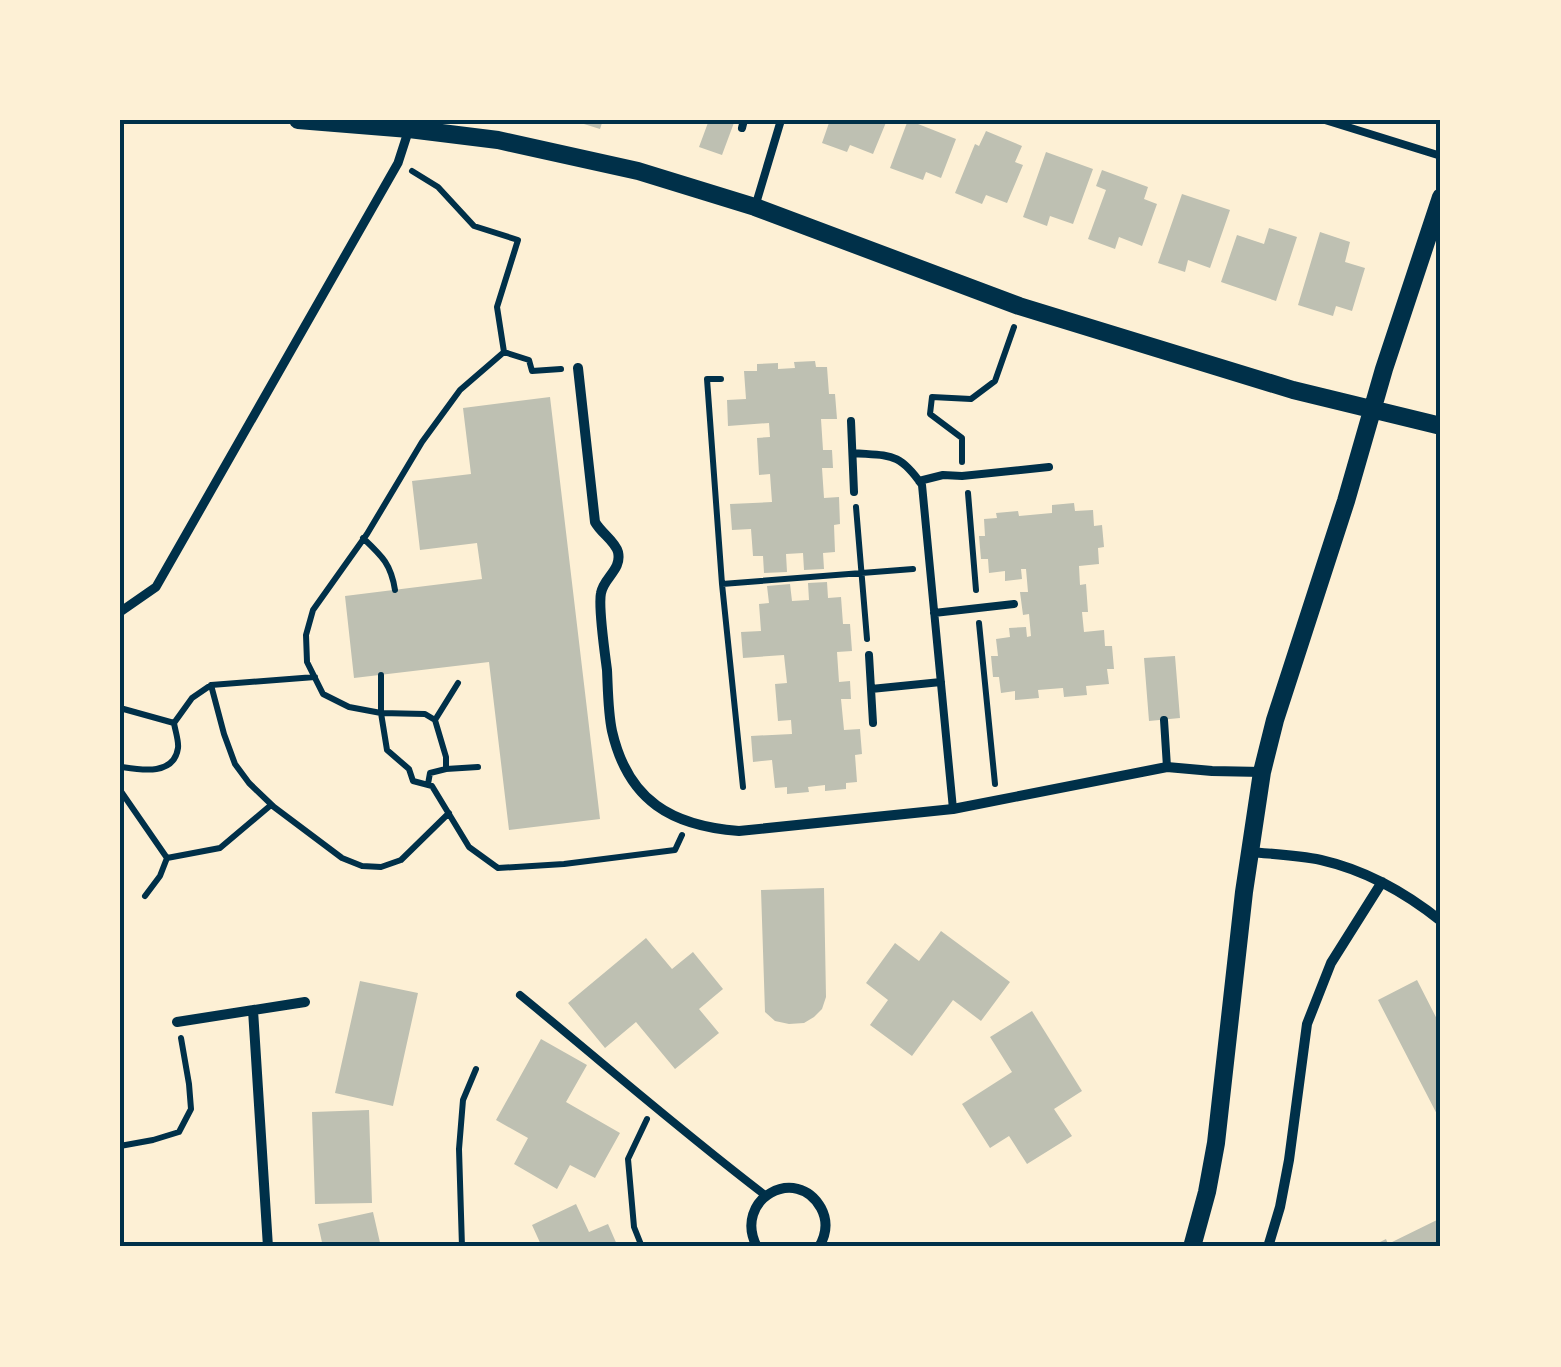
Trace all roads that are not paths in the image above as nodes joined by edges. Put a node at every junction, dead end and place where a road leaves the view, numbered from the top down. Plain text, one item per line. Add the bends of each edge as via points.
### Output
1 (298, 120) edge
2 (781, 120) edge
3 (1325, 120) edge
4 (451, 127) edge
5 (409, 129) junction
6 (1441, 156) edge
7 (1441, 198) edge
8 (755, 207) junction
9 (578, 368) road end
10 (1372, 410) junction
11 (851, 420) dead end
12 (1441, 426) edge
13 (853, 454) junction
14 (1049, 466) dead end
15 (919, 481) junction
16 (854, 492) road end
17 (1014, 604) dead end
18 (120, 612) edge
19 (934, 612) junction
20 (869, 655) road end
21 (940, 682) junction
22 (871, 689) junction
23 (1164, 720) dead end
24 (873, 723) dead end
25 (1167, 766) junction
26 (1262, 772) junction
27 (953, 809) junction
28 (1249, 852) junction
29 (1382, 882) junction
30 (1441, 921) edge
31 (520, 995) dead end
32 (305, 1002) dead end
33 (253, 1010) junction
34 (177, 1022) road end
35 (766, 1195) junction
36 (268, 1247) edge
37 (757, 1247) edge
38 (819, 1247) edge
39 (1192, 1247) edge
40 (1268, 1247) edge

1 - 5 street
2 - 8 lane
3 - 6 lane
4 - 5 street
4 - 8 street via 620,166
5 - 18 street via 398,163 156,587
7 - 10 street
8 - 10 street via 1019,306
9 - 27 street via 595,522 619,556 601,594 612,728 634,784 688,823 713,829
10 - 12 street
10 - 26 street
11 - 13 lane
13 - 15 lane via 891,456 908,464
13 - 16 lane
14 - 15 lane
15 - 19 lane
17 - 19 lane
19 - 21 lane
20 - 22 lane
21 - 22 lane
21 - 27 lane
22 - 24 lane
23 - 25 lane
25 - 26 street
25 - 27 street
26 - 28 street
28 - 29 street via 1320,860
28 - 39 street via 1216,1143
29 - 30 street
29 - 40 street via 1332,963 1306,1024 1287,1174
31 - 35 lane
32 - 33 street
33 - 34 street
33 - 36 street
35 - 37 street via 751,1221
35 - 38 street via 794,1188 811,1196 824,1214

